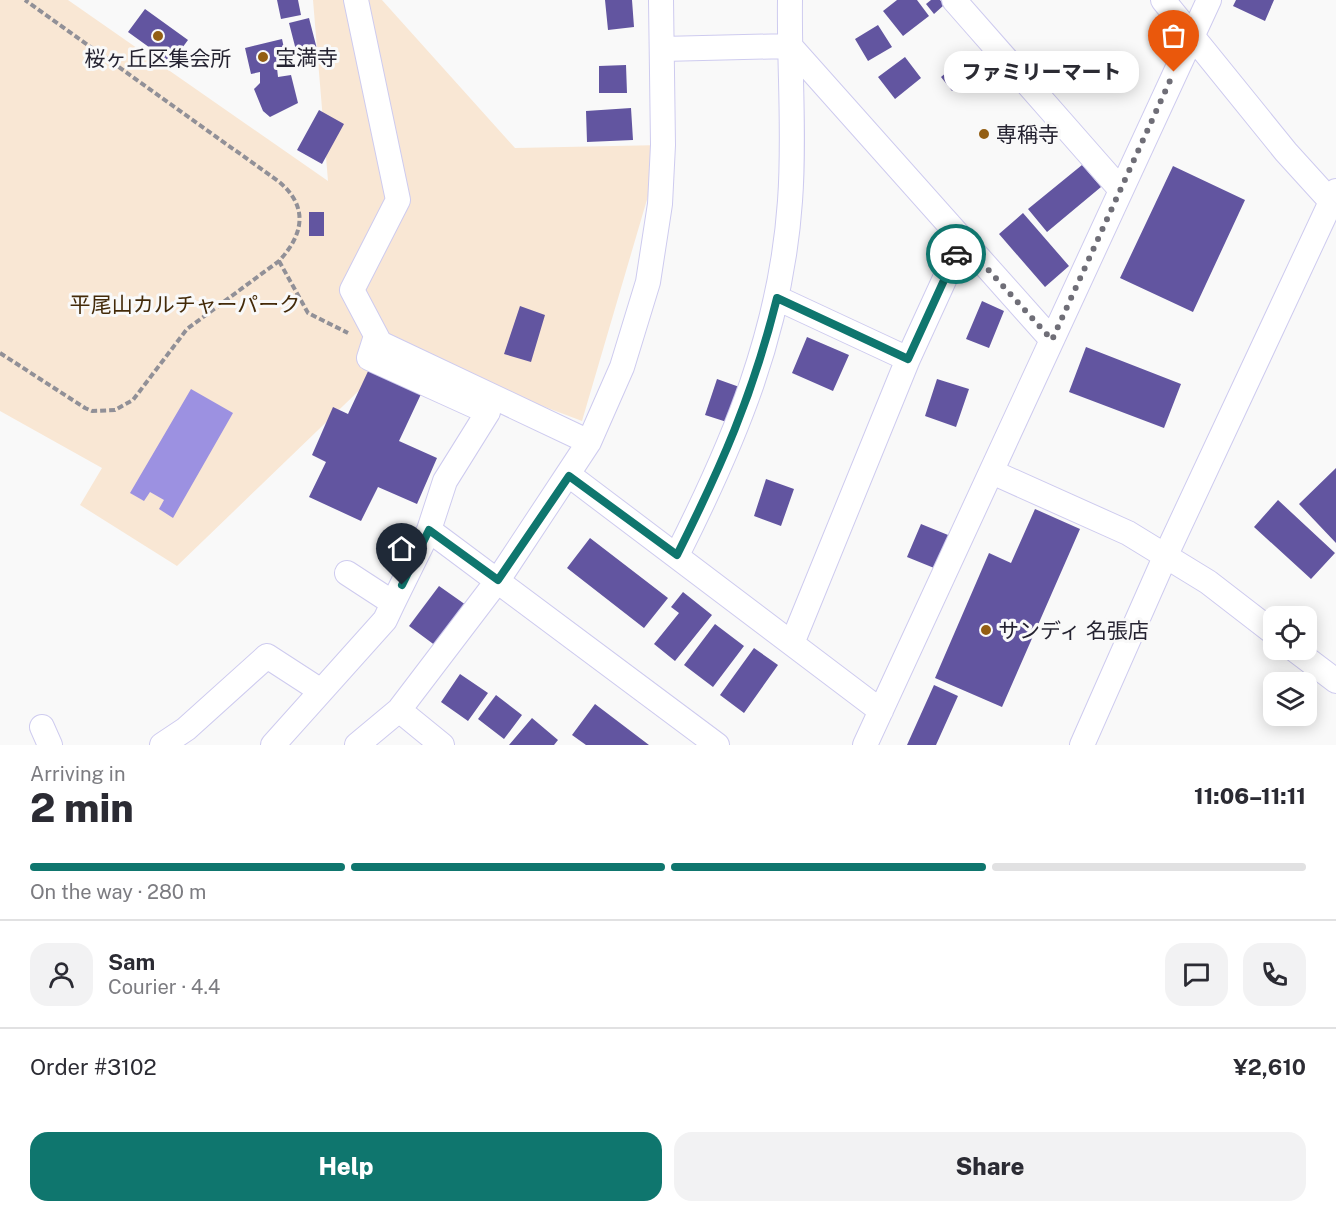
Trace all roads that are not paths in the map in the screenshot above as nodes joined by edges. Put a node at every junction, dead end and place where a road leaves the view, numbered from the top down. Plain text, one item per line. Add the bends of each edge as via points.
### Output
1 (356, 0) edge
2 (661, 0) edge
3 (790, 0) edge
4 (954, 0) edge
5 (1163, 0) edge
6 (1209, 0) edge
7 (1192, 33) junction
8 (790, 45) junction
9 (662, 49) junction
10 (1121, 190) junction
11 (1334, 200) edge
12 (962, 241) junction
13 (777, 298) junction
14 (1052, 340) junction
15 (375, 341) junction
16 (908, 359) junction
17 (589, 442) junction
18 (992, 472) junction
19 (569, 476) junction
20 (429, 530) junction
21 (677, 555) junction
22 (1165, 557) junction
23 (347, 573) dead end
24 (498, 580) junction
25 (393, 603) junction
26 (1263, 624) edge
27 (793, 641) junction
28 (1308, 660) edge
29 (1336, 681) edge
30 (321, 691) junction
31 (399, 710) junction
32 (881, 711) junction
33 (162, 745) edge
34 (273, 745) edge
35 (357, 745) edge
36 (442, 745) edge
37 (717, 745) edge
38 (865, 745) edge
39 (1082, 745) edge

1 - 15 street via 398,200 352,290
2 - 9 street
3 - 8 street
4 - 10 street
5 - 7 street
6 - 7 street
7 - 10 street
7 - 11 street via 1286,152
8 - 9 street
8 - 12 street
8 - 13 street via 790,202
9 - 17 street via 663,176 648,282 622,367
10 - 14 street
11 - 22 street
12 - 14 street
12 - 16 street
13 - 16 street
13 - 21 street via 747,403
14 - 18 street
15 - 17 street
15 - 20 street via 369,358 489,412 445,481
16 - 27 street
17 - 19 street
18 - 22 street via 1128,533
18 - 32 street
19 - 21 street
19 - 24 street
20 - 24 street
20 - 25 street
21 - 27 street
22 - 26 street via 1208,582
22 - 39 street
23 - 25 street
24 - 31 street
24 - 37 street
25 - 30 street via 385,620
27 - 32 street
28 - 29 street
30 - 33 street via 267,657 186,729
30 - 34 street
31 - 35 street
31 - 36 street
32 - 38 street

